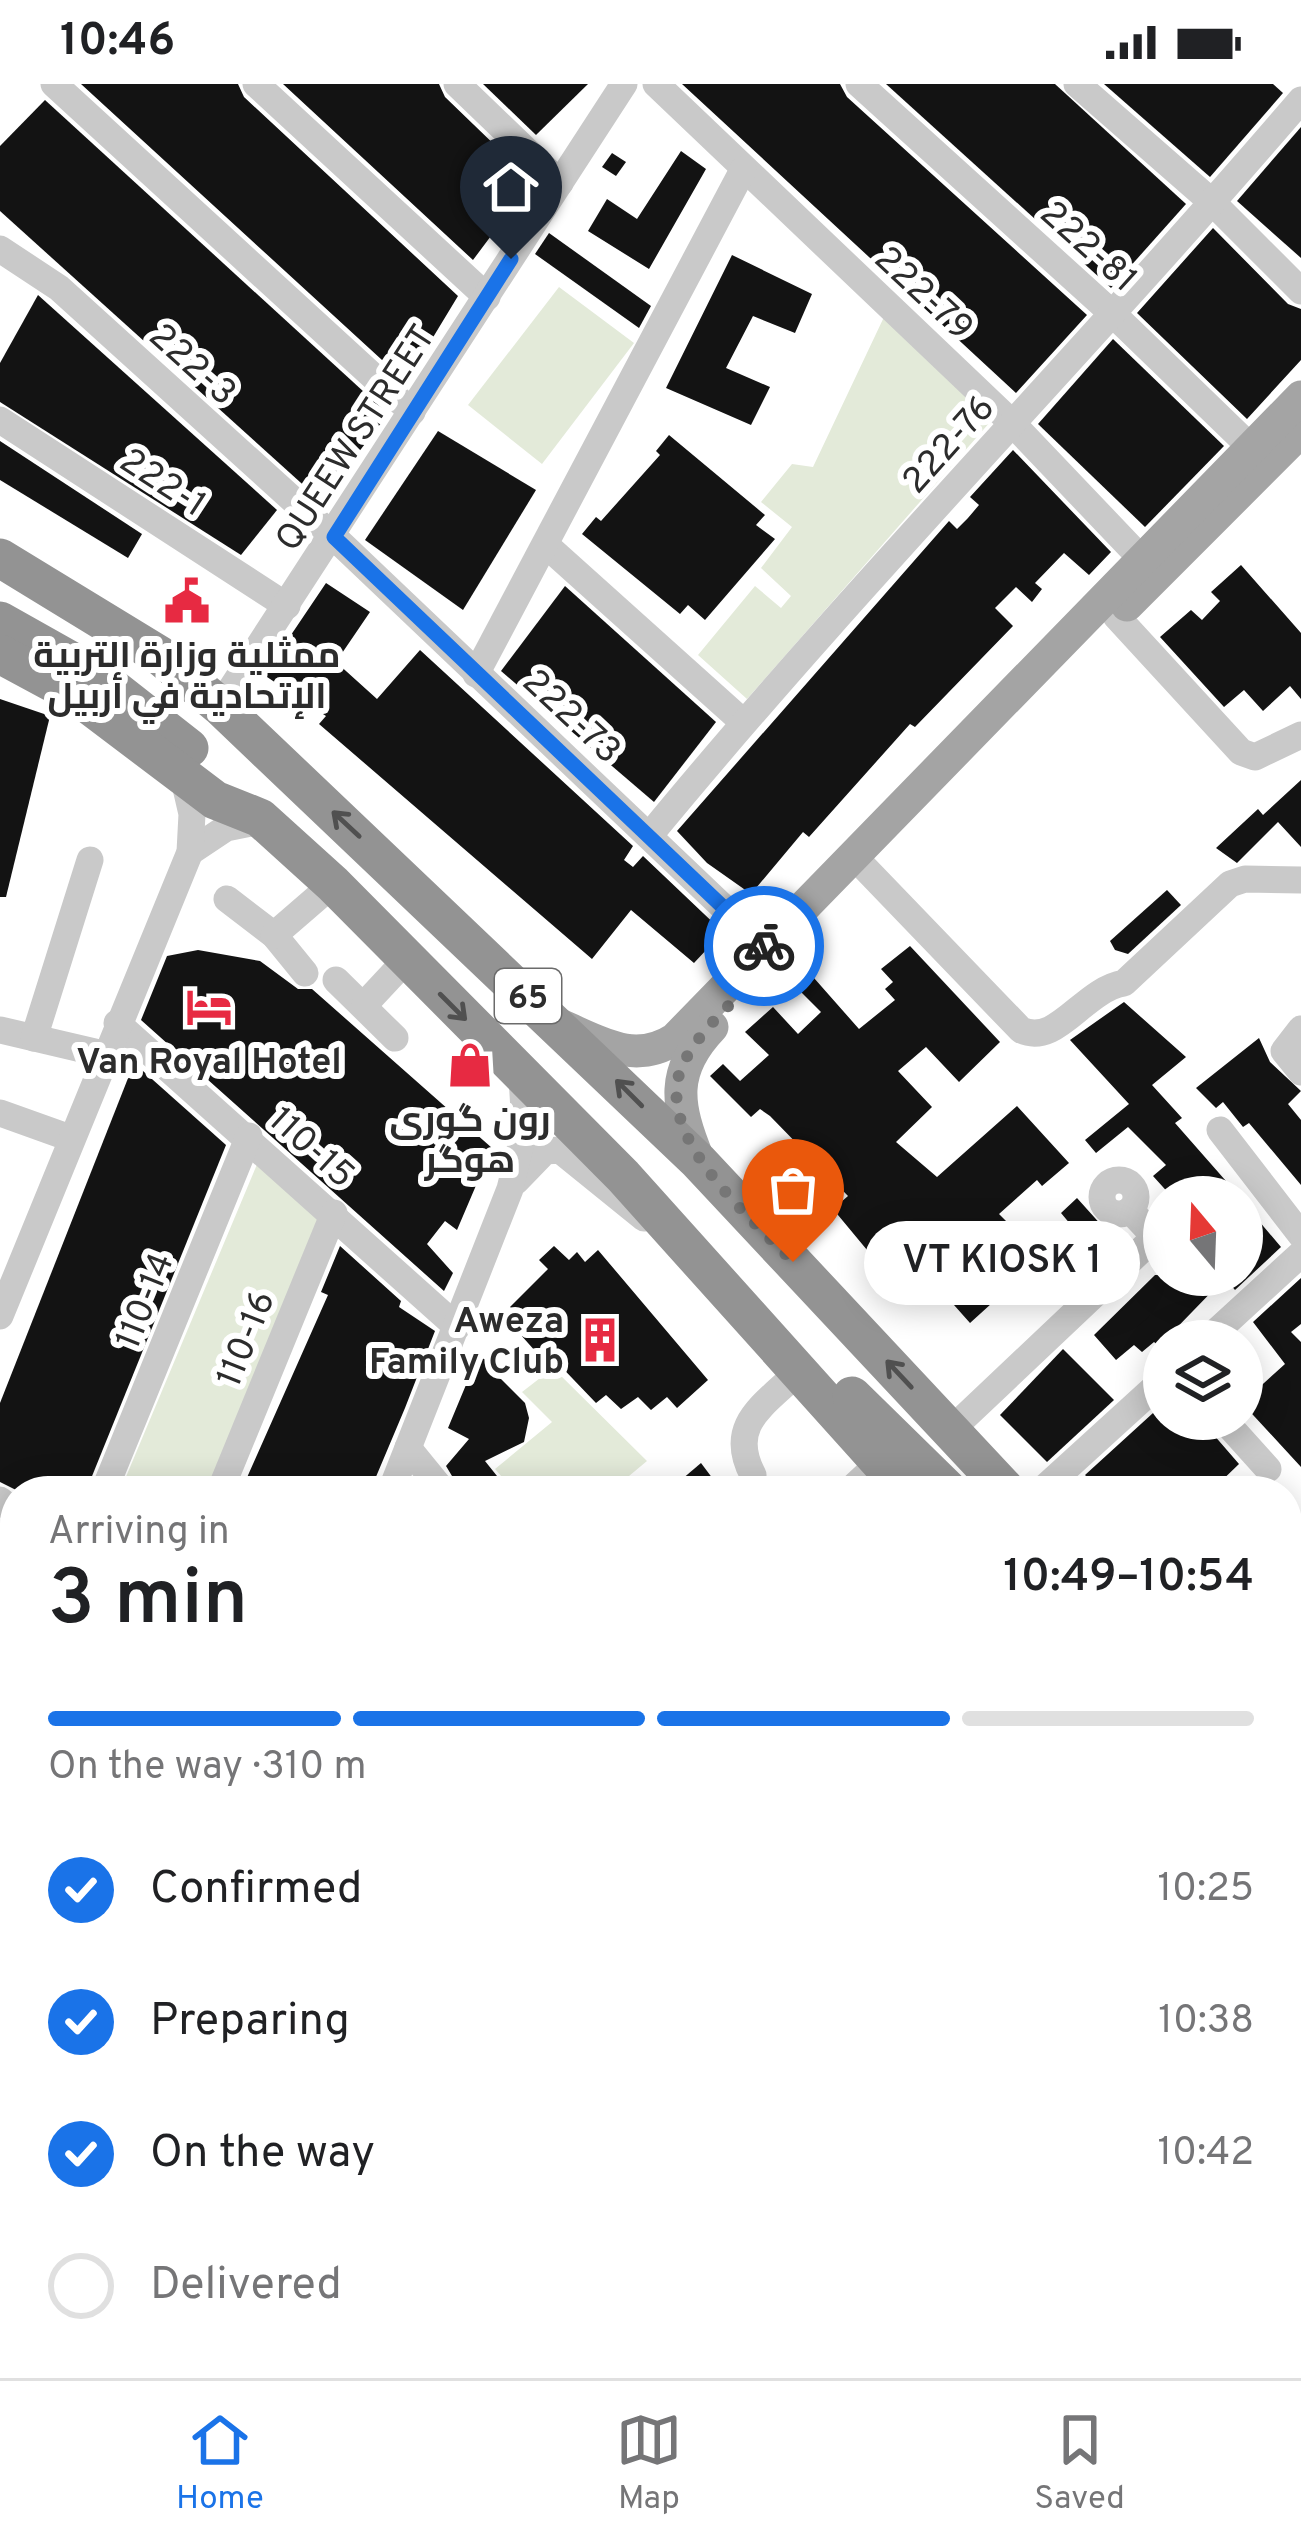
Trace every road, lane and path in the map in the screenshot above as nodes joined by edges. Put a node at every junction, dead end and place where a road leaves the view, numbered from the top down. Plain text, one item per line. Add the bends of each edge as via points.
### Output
1 (54, 84) edge
2 (256, 84) edge
3 (457, 84) edge
4 (624, 84) edge
5 (656, 84) edge
6 (859, 84) edge
7 (1077, 84) edge
8 (1301, 100) edge
9 (743, 170) junction
10 (560, 183) junction
11 (1213, 203) junction
12 (0, 249) edge
13 (1301, 291) edge
14 (487, 297) junction
15 (1114, 315) junction
16 (1301, 397) edge
17 (412, 412) junction
18 (0, 420) edge
19 (1013, 424) junction
20 (1301, 431) edge
21 (1259, 456) junction
22 (334, 537) junction
23 (547, 546) junction
24 (0, 558) edge
25 (1149, 566) junction
26 (0, 592) edge
27 (286, 606) junction
28 (1116, 616) junction
29 (0, 621) edge
30 (0, 654) edge
31 (476, 674) junction
32 (212, 699) junction
33 (742, 722) junction
34 (1301, 736) edge
35 (183, 775) junction
36 (261, 819) junction
37 (649, 836) junction
38 (190, 852) junction
39 (90, 860) dead end
40 (864, 867) junction
41 (1301, 880) edge
42 (333, 884) junction
43 (227, 899) dead end
44 (274, 935) junction
45 (770, 952) junction
46 (406, 959) junction
47 (305, 973) dead end
48 (336, 980) dead end
49 (365, 1004) junction
50 (117, 1023) junction
51 (560, 1025) junction
52 (0, 1030) edge
53 (34, 1038) junction
54 (395, 1038) dead end
55 (104, 1054) junction
56 (522, 1076) junction
57 (0, 1113) edge
58 (1220, 1130) dead end
59 (249, 1136) junction
60 (70, 1138) junction
61 (698, 1161) junction
62 (510, 1189) junction
63 (1130, 1210) dead end
64 (334, 1213) junction
65 (676, 1235) junction
66 (1301, 1235) edge
67 (1301, 1254) edge
68 (0, 1316) edge
69 (1228, 1320) edge
70 (457, 1327) junction
71 (799, 1371) junction
72 (1143, 1398) edge
73 (950, 1430) junction
74 (1242, 1440) edge
75 (408, 1448) junction
76 (1268, 1469) dead end
77 (753, 1475) dead end
78 (110, 1476) edge
79 (226, 1476) edge
80 (397, 1476) edge
81 (430, 1476) edge
82 (891, 1476) edge
83 (934, 1476) edge
84 (993, 1476) edge
85 (1057, 1476) edge

1 - 17 street
2 - 14 street
3 - 10 street
4 - 10 street, QUEEW STREET
5 - 9 street, 222-79
6 - 15 street, 222-81
7 - 11 street
8 - 11 street, 222-76
9 - 19 street, 222-79
9 - 23 street
10 - 14 street, QUEEW STREET
11 - 13 street
11 - 15 street, 222-76
12 - 22 street, 222-3 via 59,288
14 - 17 street, QUEEW STREET
15 - 19 street, 222-76
15 - 21 street, 222-81
16 - 21 main road
17 - 22 street, QUEEW STREET
18 - 27 street, 222-1
19 - 25 street, 222-79
19 - 33 street, 222-76
20 - 21 main road
21 - 25 main road
22 - 27 street, QUEEW STREET
22 - 31 street, 222-73
23 - 31 street
23 - 33 street
24 - 32 highway, 65 via 159,655
25 - 28 main road
25 - 45 main road
26 - 32 highway, 65
27 - 32 street, QUEEW STREET
28 - 34 street via 1241,752 1255,757
28 - 40 main road
29 - 36 highway, 65 via 96,675 225,778
30 - 35 highway, 65 via 76,695
31 - 37 street, 222-73
51 -> 32 highway, 65
33 - 37 street, 222-76
35 - 36 highway, 65 via 215,800
35 - 38 street
36 - 38 street via 226,828
36 - 42 highway, 65
37 - 45 street, 222-73
38 - 50 street
39 - 53 street
40 - 41 street via 1034,1036 1105,985 1124,983 1230,884
40 - 45 main road
42 - 44 street
42 - 46 highway, 65
43 - 44 street
44 - 47 street
45 - 51 main road via 657,1050 616,1049
45 - 61 main road via 681,1068 677,1096
46 - 49 street
46 -> 56 highway, 65
48 - 49 street
49 - 54 street
50 - 55 street
50 - 59 street, 110-15
61 -> 51 highway, 65
52 - 53 street
53 - 55 street
55 - 60 street
56 - 62 street via 525,1129
56 - 65 highway, 65
57 - 60 street
58 - 66 street
59 - 64 street, 110-15
59 - 78 street, 110-14
60 - 68 street
73 -> 61 highway, 65
62 - 65 street via 536,1158 560,1150 635,1213
62 - 70 street
63 - 73 street via 1155,1237
64 - 70 street, 110-15
64 - 79 street, 110-16
65 - 71 highway, 65
65 - 83 highway via 726,1261
67 - 69 street
70 - 75 street
71 - 77 street via 743,1428 741,1448
71 - 82 highway, 65
72 - 85 street
73 - 84 highway, 65
74 - 76 street
75 - 80 street
75 - 81 street

